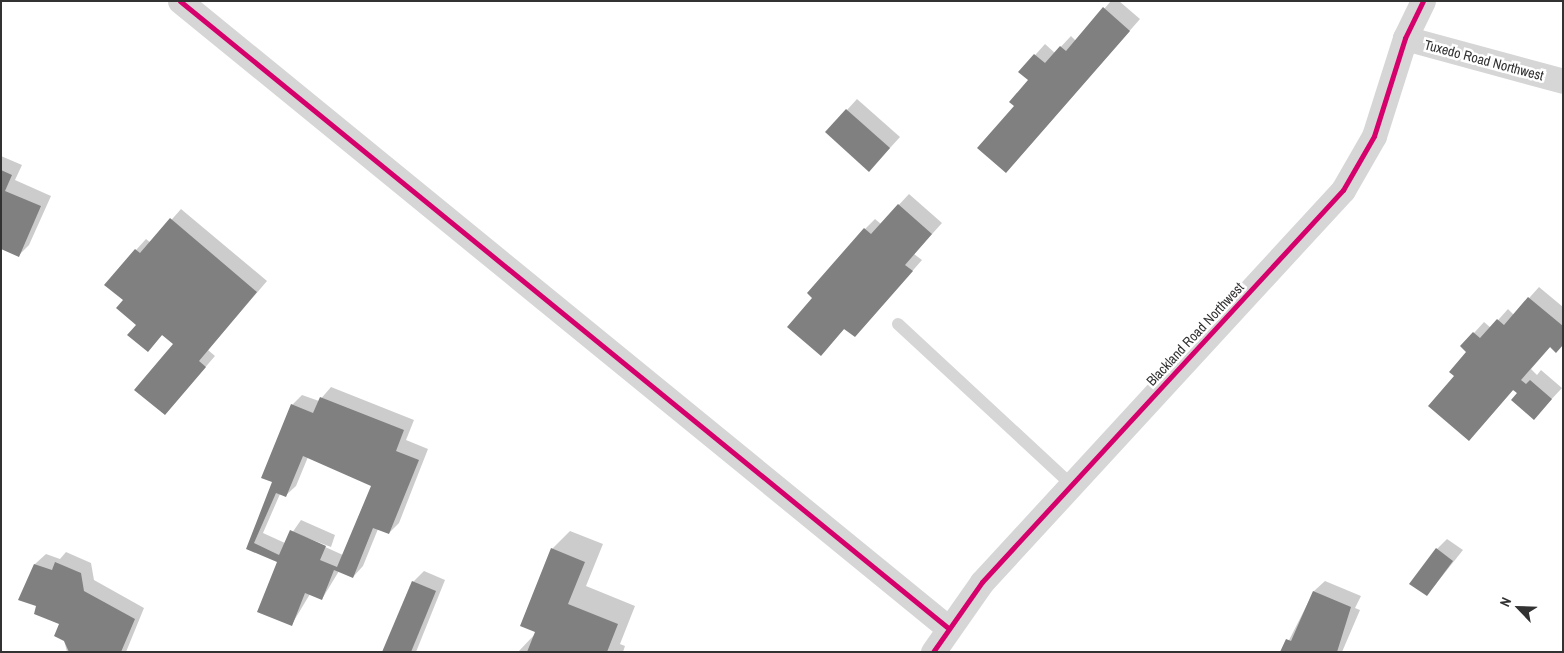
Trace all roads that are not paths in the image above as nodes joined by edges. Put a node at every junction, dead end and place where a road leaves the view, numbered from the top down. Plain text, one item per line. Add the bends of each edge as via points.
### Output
1 (180, 1) edge
2 (1422, 1) edge
3 (1405, 38) junction
4 (1563, 81) edge
5 (898, 324) dead end
6 (1072, 484) junction
7 (947, 626) junction
8 (932, 652) edge

1 - 7 street
2 - 3 street, Blackland Road Northwest
3 - 4 street, Tuxedo Road Northwest
3 - 6 street, Blackland Road Northwest via 1374,136 1343,190
5 - 6 lane
6 - 7 street, Blackland Road Northwest
7 - 8 street, Blackland Road Northwest

